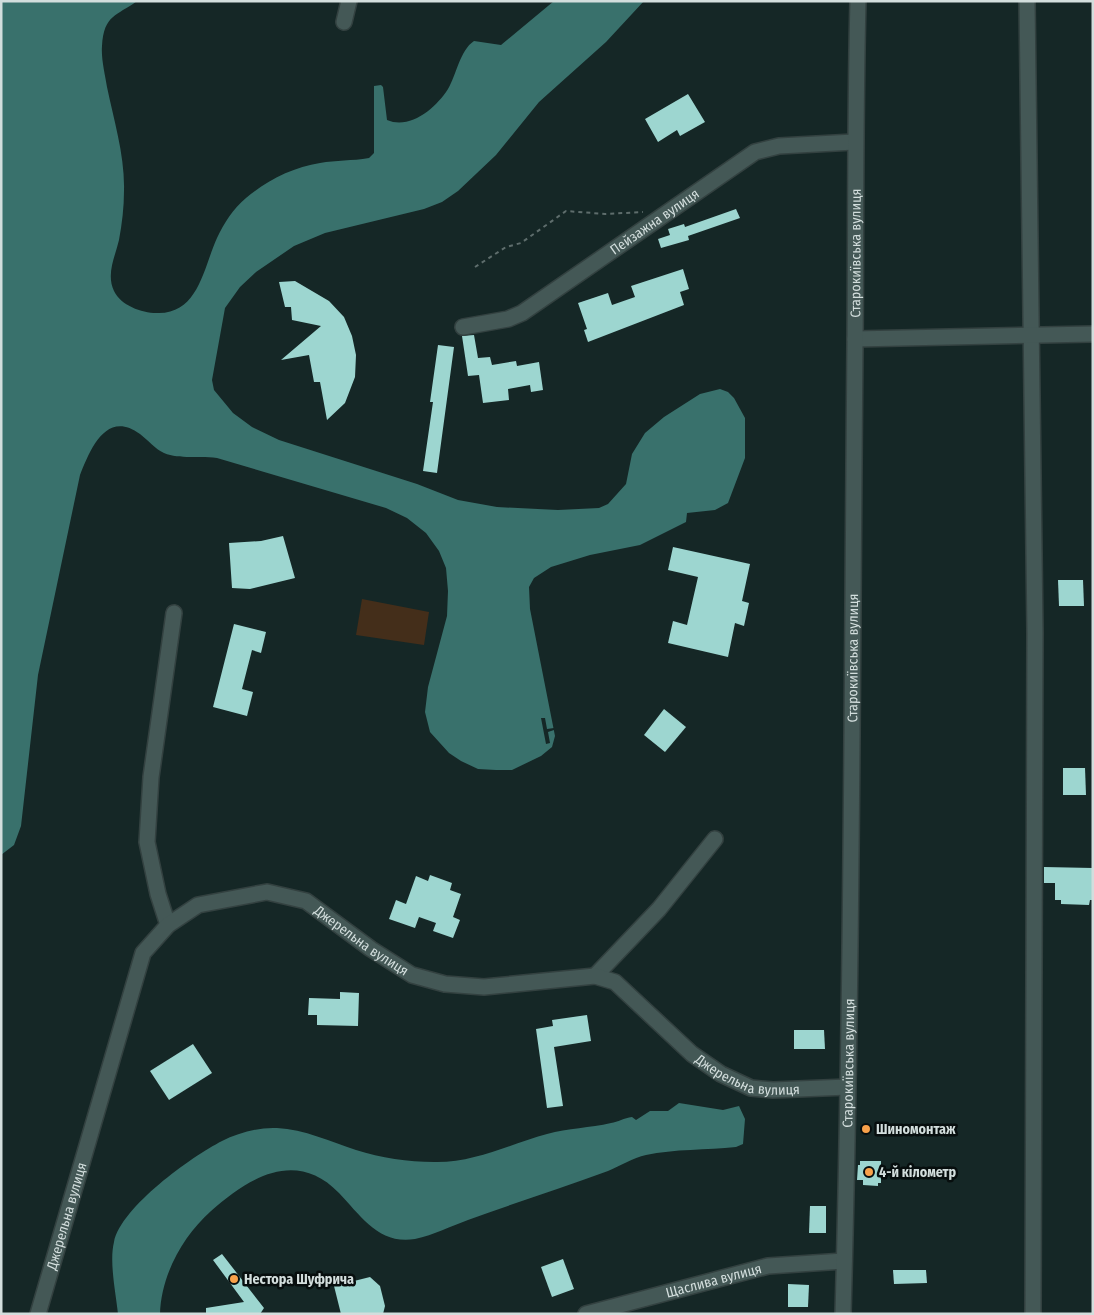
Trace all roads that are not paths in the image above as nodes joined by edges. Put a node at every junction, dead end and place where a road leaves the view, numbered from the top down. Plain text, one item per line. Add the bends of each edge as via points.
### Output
1 (348, 1) edge
2 (858, 1) edge
3 (1027, 1) edge
4 (344, 22) dead end
5 (854, 142) junction
6 (463, 327) dead end
7 (1093, 334) edge
8 (1028, 337) junction
9 (855, 340) junction
10 (174, 613) dead end
11 (715, 839) dead end
12 (168, 925) junction
13 (595, 976) junction
14 (848, 1087) junction
15 (844, 1262) junction
16 (38, 1314) edge
17 (586, 1314) edge
18 (843, 1314) edge
19 (1033, 1314) edge

1 - 4 street
2 - 5 street, Старокиївська вулиця
3 - 8 street
5 - 6 street, Пейзажна вулиця via 778,146 755,152 522,313 508,320
5 - 9 street, Старокиївська вулиця
7 - 8 street
8 - 9 street
8 - 19 street via 1035,632
9 - 14 street, Старокиївська вулиця
10 - 12 street via 151,777 147,842
11 - 13 street via 659,909
12 - 13 street, Джерельна вулиця via 198,905 268,892 306,901 412,975 444,984 484,987
12 - 16 street, Джерельна вулиця via 142,953
13 - 14 street, Джерельна вулиця via 615,982 692,1054 721,1074 751,1088
14 - 15 street, Старокиївська вулиця
15 - 17 street, Щаслива вулиця via 768,1266
15 - 18 street, Старокиївська вулиця

